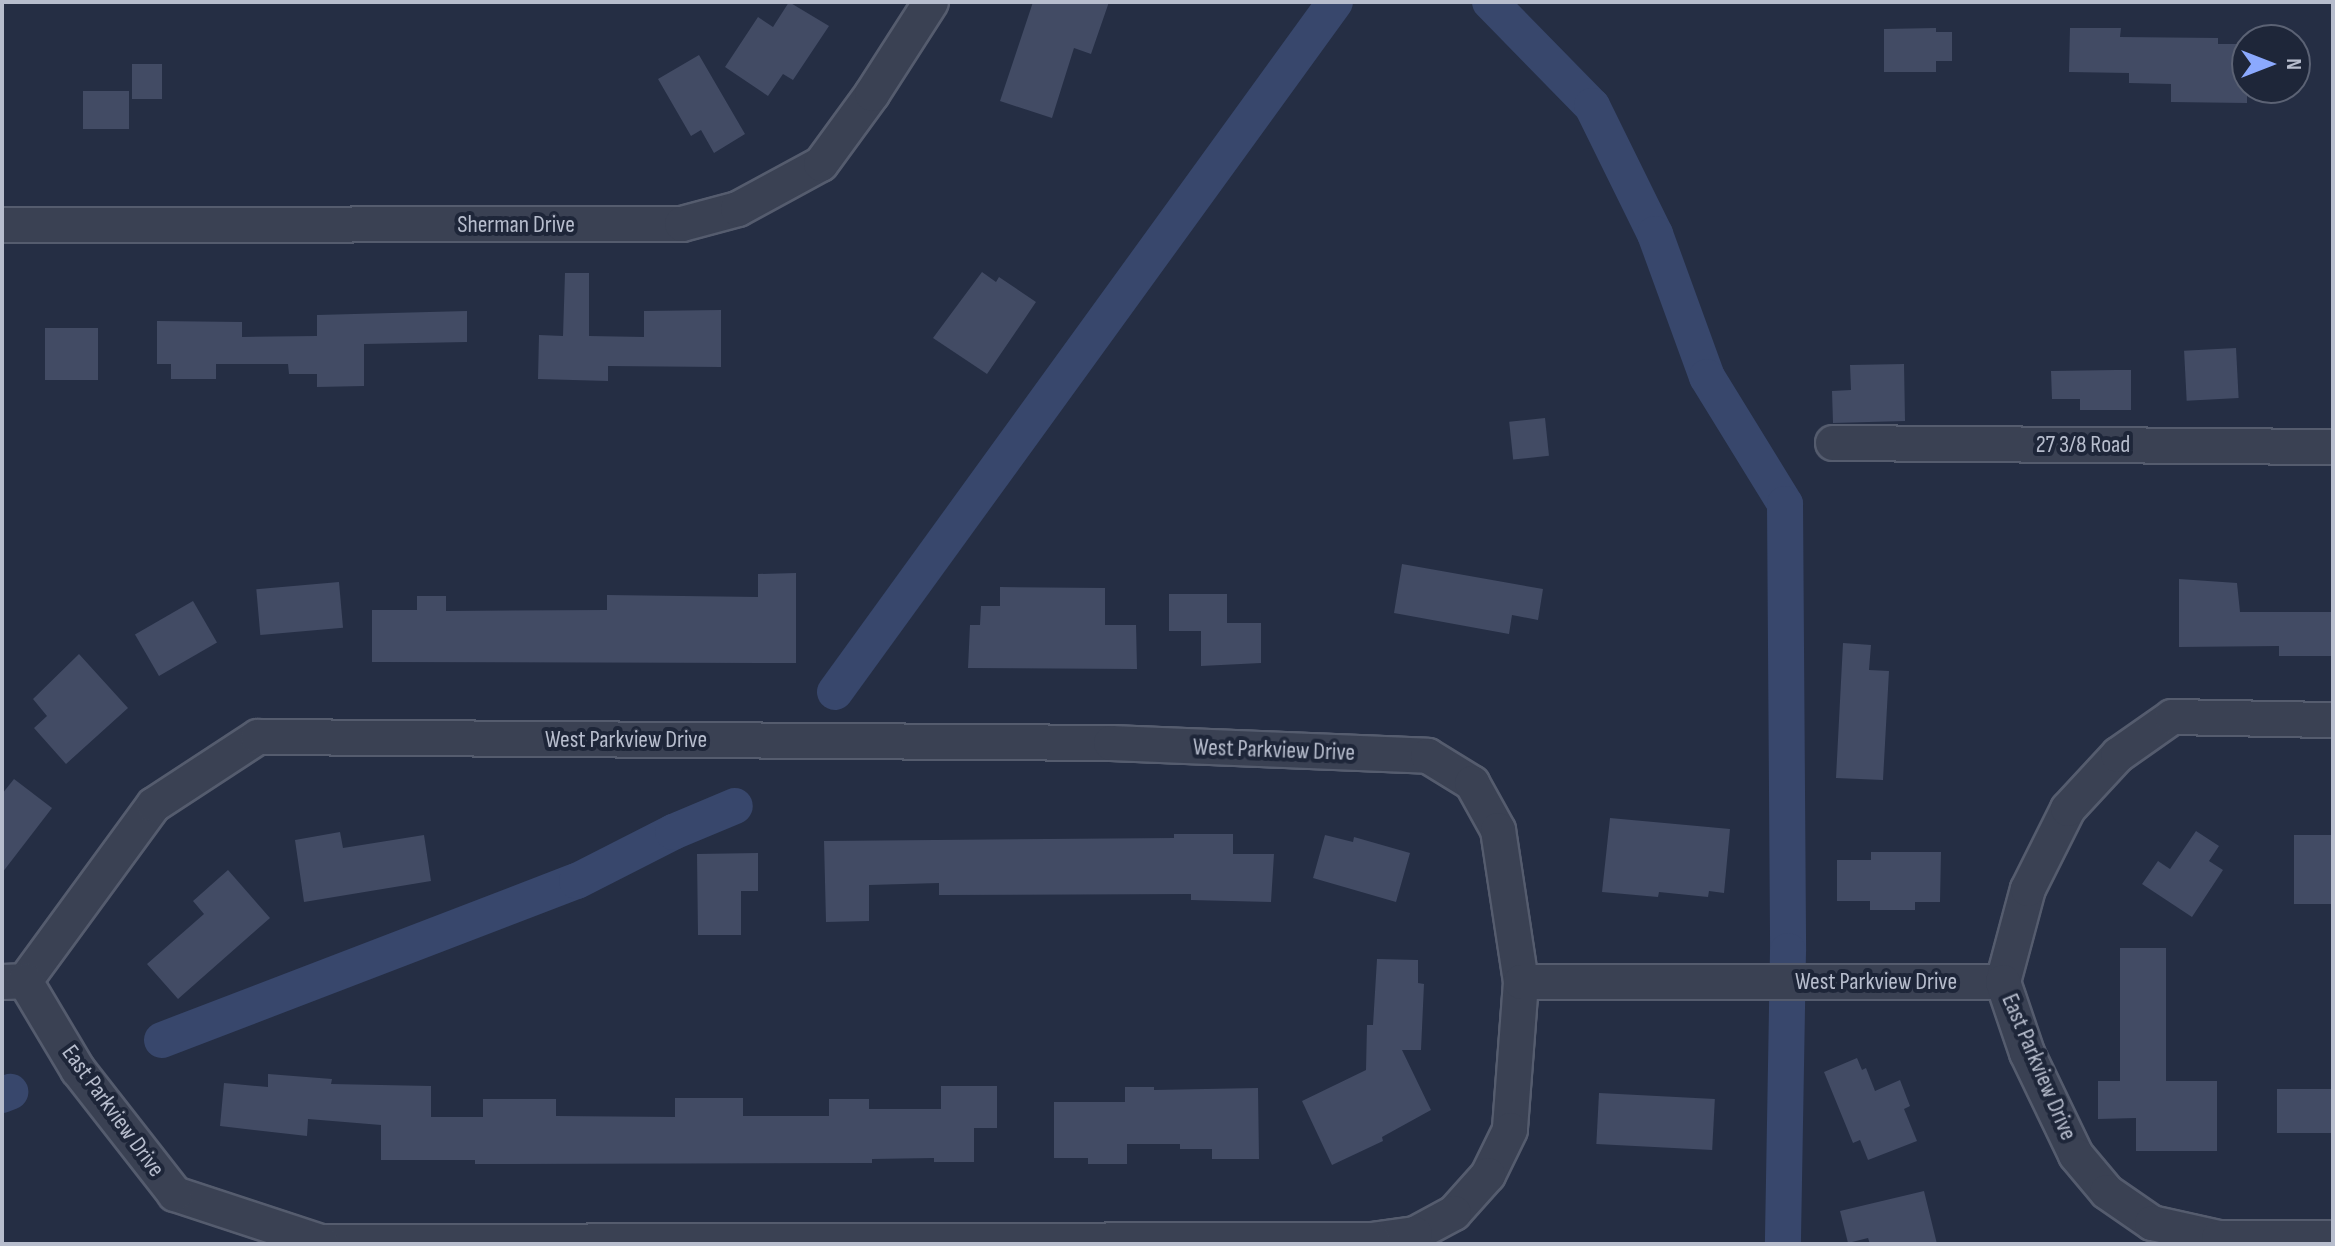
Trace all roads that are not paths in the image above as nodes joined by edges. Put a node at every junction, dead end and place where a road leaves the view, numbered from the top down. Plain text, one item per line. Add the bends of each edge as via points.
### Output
1 (931, 2) edge
2 (2, 225) edge
3 (1833, 443) dead end
4 (2333, 447) edge
5 (2333, 720) edge
6 (14, 981) edge
7 (1521, 982) junction
8 (2003, 982) junction
9 (2333, 1238) edge

1 - 2 street, Sherman Drive via 821,164 738,209 682,224
3 - 4 street, 27 3/8 Road
5 - 8 street via 2172,717 2118,755 2068,809 2028,889
6 - 7 street, West Parkview Drive via 154,805 258,737 1111,743 1428,756 1472,783 1498,830
6 - 7 street, East Parkview Drive via 175,1194 321,1242 1373,1240 1415,1234 1454,1213 1488,1175 1510,1130
7 - 8 street, West Parkview Drive
8 - 9 street, East Parkview Drive via 2027,1053 2076,1155 2107,1192 2152,1223 2219,1238

